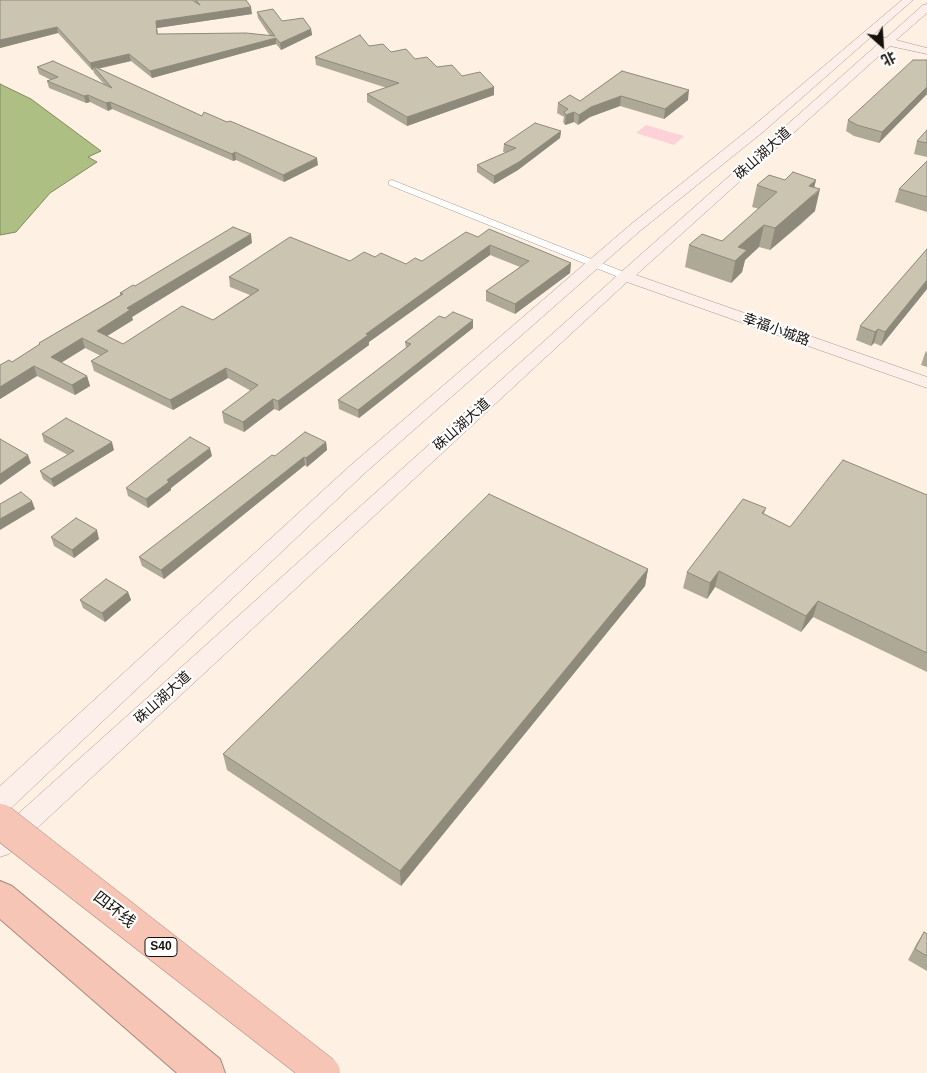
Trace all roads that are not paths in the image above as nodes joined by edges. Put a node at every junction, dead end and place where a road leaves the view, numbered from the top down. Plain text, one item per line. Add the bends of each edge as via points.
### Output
1 (908, 0) edge
2 (927, 7) edge
3 (865, 36) junction
4 (889, 42) junction
5 (927, 51) edge
6 (392, 183) dead end
7 (594, 264) junction
8 (625, 276) junction
9 (927, 384) edge
10 (0, 802) edge
11 (1, 838) edge
12 (0, 897) edge
13 (206, 1073) edge
14 (323, 1073) edge

1 - 3 main road, 硃山湖大道
2 - 4 main road, 硃山湖大道
3 - 4 main road
3 - 7 main road, 硃山湖大道
4 - 5 main road
4 - 8 main road, 硃山湖大道
6 - 7 street
7 - 8 street
7 - 10 main road, 硃山湖大道 via 360,468
8 - 9 main road, 幸福小城路
8 - 11 main road, 硃山湖大道
11 - 14 highway, 四环线 / S40, bridge
12 - 13 highway

